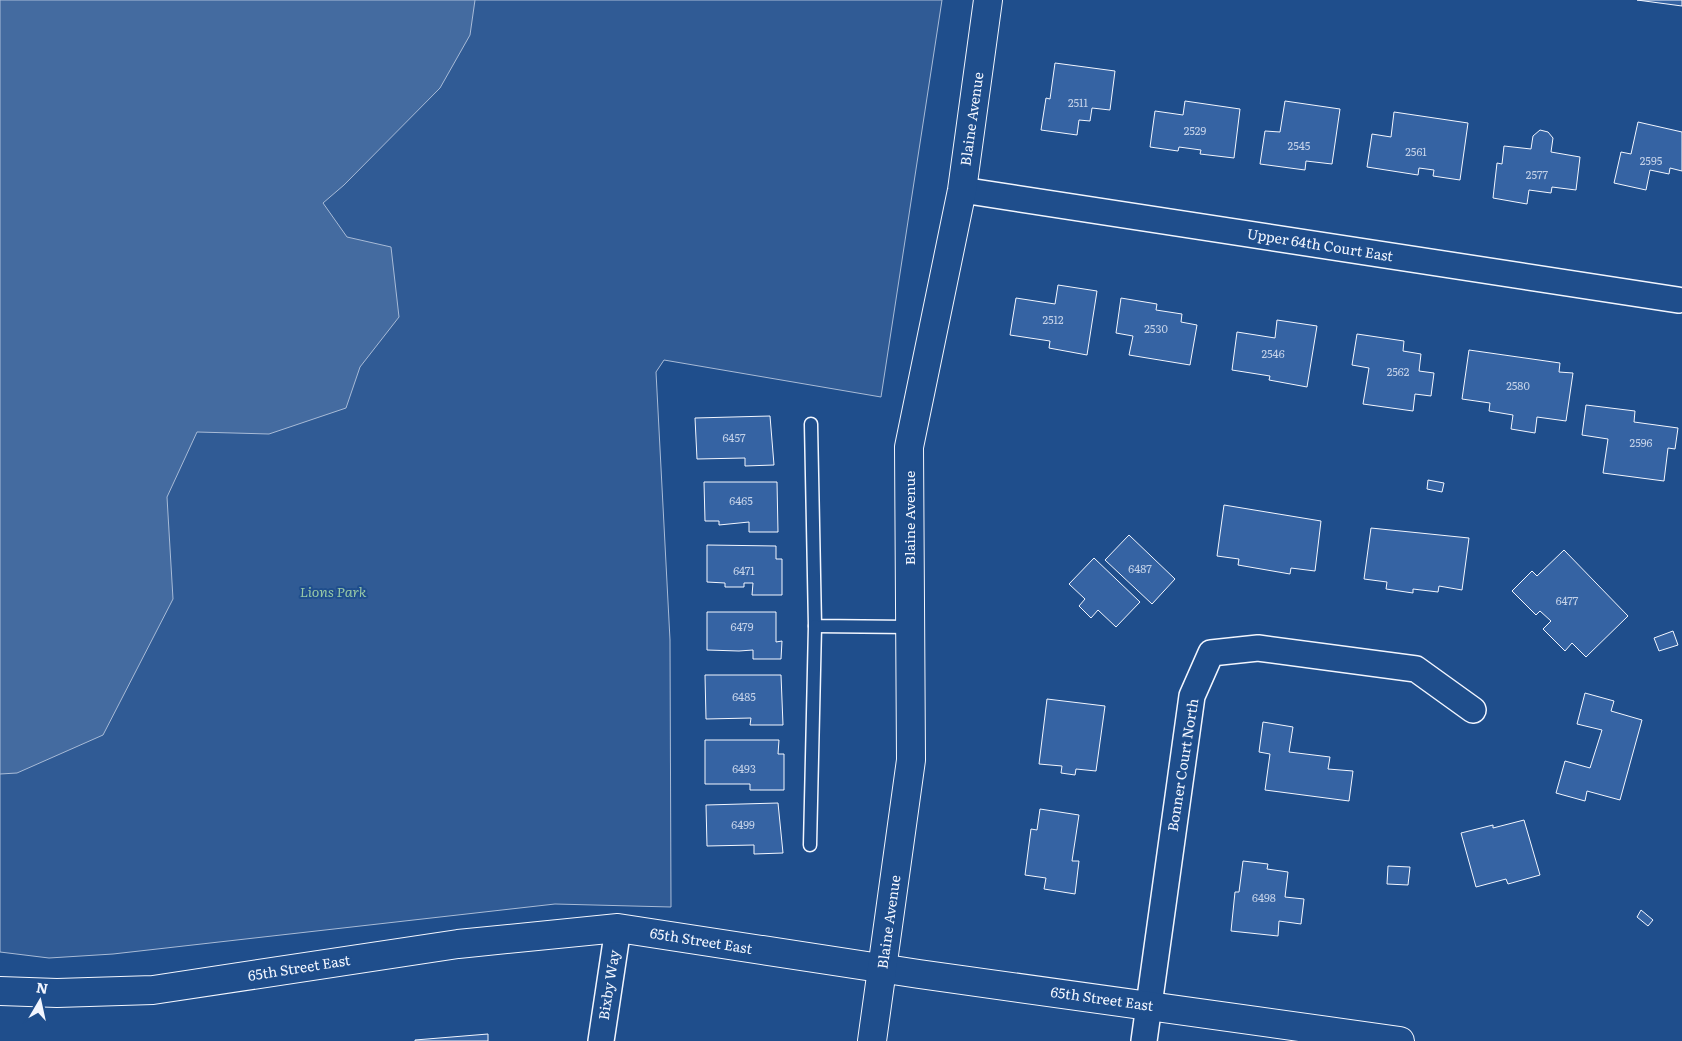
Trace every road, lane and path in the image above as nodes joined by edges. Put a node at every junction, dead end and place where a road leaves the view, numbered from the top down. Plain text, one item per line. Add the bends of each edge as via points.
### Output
1 (988, 0) edge
2 (962, 190) junction
3 (1678, 300) dead end
4 (811, 424) dead end
5 (815, 626) junction
6 (910, 627) junction
7 (1473, 710) dead end
8 (810, 845) dead end
9 (618, 928) junction
10 (883, 968) junction
11 (0, 992) edge
12 (1148, 1006) junction
13 (601, 1041) edge
14 (872, 1041) edge
15 (1144, 1041) edge
16 (1400, 1041) edge

1 - 2 street, Blaine Avenue
2 - 3 street, Upper 64th Court East
2 - 6 street, Blaine Avenue via 909,447
4 - 5 lane
5 - 6 lane
5 - 8 lane
6 - 10 street, Blaine Avenue via 910,760
7 - 12 street, Bonner Court North via 1416,669 1258,648 1211,653 1192,696
9 - 10 street, 65th Street East
9 - 11 street, 65th Street East via 458,944 153,990
9 - 13 street, Bixby Way
10 - 12 street, 65th Street East
10 - 14 street, Blaine Avenue
12 - 15 street
12 - 16 street, 65th Street East

